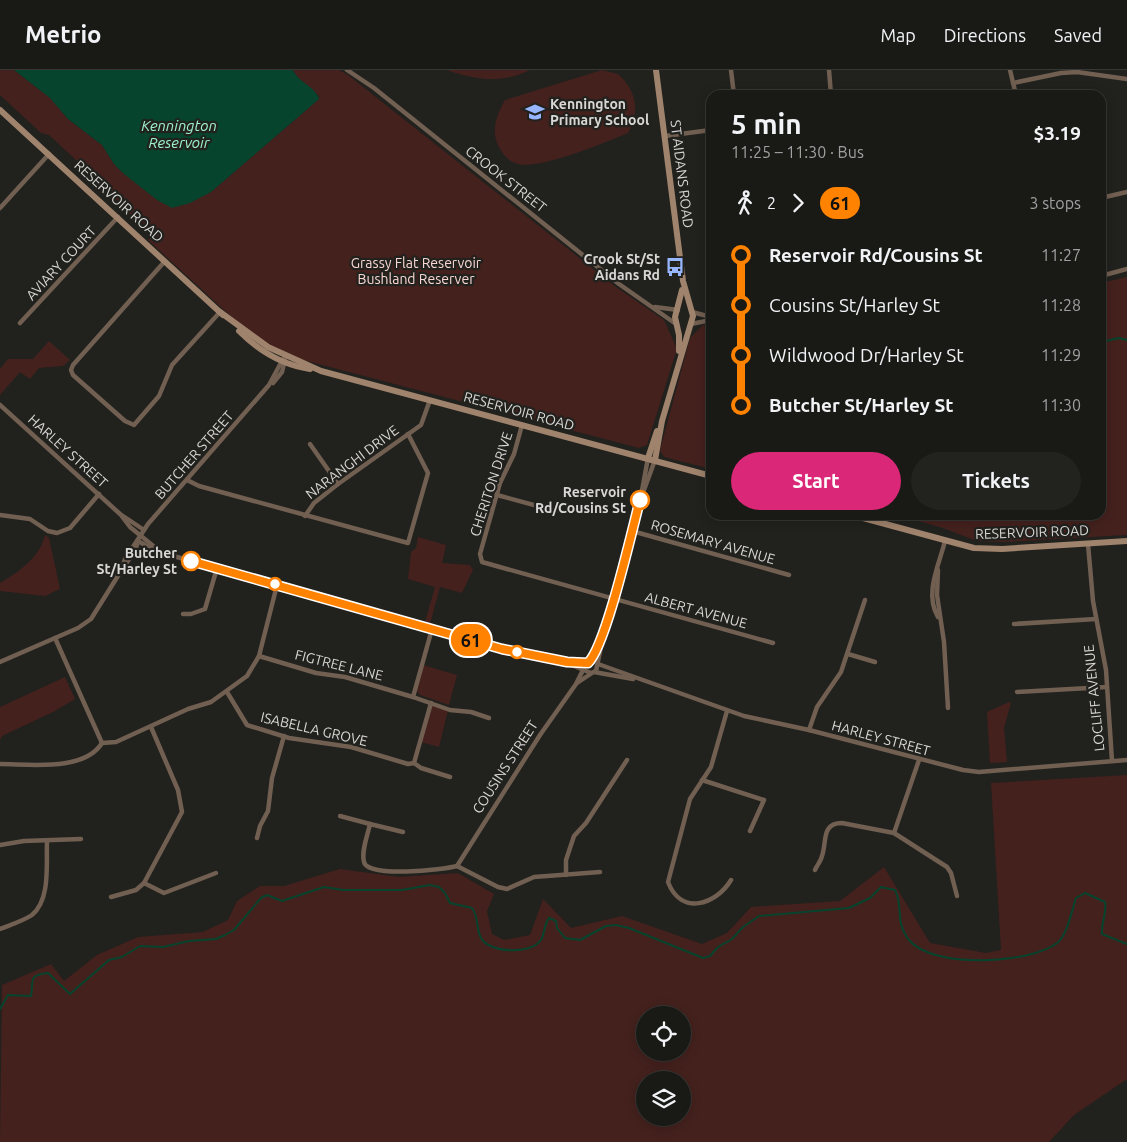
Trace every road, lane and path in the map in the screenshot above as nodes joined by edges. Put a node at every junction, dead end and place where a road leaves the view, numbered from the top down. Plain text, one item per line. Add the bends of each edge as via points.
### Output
1 (347, 70) edge
2 (656, 70) edge
3 (731, 70) edge
4 (828, 70) edge
5 (1010, 70) edge
6 (1127, 79) edge
7 (1013, 83) junction
8 (733, 90) edge
9 (830, 90) edge
10 (1015, 90) edge
11 (0, 110) edge
12 (706, 131) edge
13 (665, 136) junction
14 (49, 154) junction
15 (1127, 192) edge
16 (1106, 197) edge
17 (0, 208) edge
18 (118, 217) junction
19 (165, 260) junction
20 (1127, 269) edge
21 (1106, 275) edge
22 (683, 281) junction
23 (651, 306) junction
24 (678, 310) junction
25 (691, 311) junction
26 (220, 312) junction
27 (706, 317) edge
28 (706, 320) edge
29 (20, 323) dead end
30 (677, 324) junction
31 (691, 324) junction
32 (284, 360) junction
33 (677, 362) junction
34 (430, 400) junction
35 (0, 405) edge
36 (662, 421) junction
37 (522, 425) junction
38 (408, 434) junction
39 (310, 444) dead end
40 (648, 458) junction
41 (655, 460) junction
42 (706, 475) edge
43 (187, 480) junction
44 (338, 484) junction
45 (99, 494) junction
46 (497, 495) junction
47 (641, 496) junction
48 (556, 511) dead end
49 (120, 514) junction
50 (0, 515) edge
51 (305, 516) junction
52 (870, 520) edge
53 (144, 530) junction
54 (632, 531) junction
55 (141, 536) junction
56 (138, 541) junction
57 (945, 541) junction
58 (1127, 542) edge
59 (1088, 544) junction
60 (158, 550) junction
61 (217, 568) junction
62 (789, 575) dead end
63 (277, 585) junction
64 (613, 599) junction
65 (865, 600) dead end
66 (183, 614) dead end
67 (1096, 619) junction
68 (1014, 624) dead end
69 (432, 629) junction
70 (604, 632) junction
71 (55, 638) junction
72 (773, 643) dead end
73 (848, 654) junction
74 (0, 656) edge
75 (259, 656) junction
76 (1, 662) edge
77 (567, 662) junction
78 (589, 662) junction
79 (875, 662) dead end
80 (598, 664) junction
81 (583, 670) junction
82 (594, 672) junction
83 (637, 680) junction
84 (576, 684) junction
85 (1107, 687) junction
86 (227, 692) junction
87 (1017, 692) dead end
88 (413, 697) junction
89 (431, 703) junction
90 (948, 708) dead end
91 (727, 711) junction
92 (489, 718) dead end
93 (151, 727) junction
94 (808, 730) junction
95 (284, 736) junction
96 (102, 743) junction
97 (627, 760) dead end
98 (919, 760) junction
99 (1127, 760) edge
100 (1112, 761) junction
101 (414, 763) junction
102 (0, 764) edge
103 (450, 777) dead end
104 (702, 780) junction
105 (340, 816) dead end
106 (370, 824) junction
107 (403, 832) dead end
108 (750, 832) dead end
109 (894, 833) junction
110 (256, 838) dead end
111 (81, 839) dead end
112 (47, 841) junction
113 (0, 844) edge
114 (456, 866) junction
115 (815, 870) dead end
116 (600, 872) dead end
117 (216, 873) dead end
118 (566, 874) junction
119 (731, 880) dead end
120 (144, 883) junction
121 (956, 896) dead end
122 (111, 897) dead end
123 (0, 929) edge

1 - 23 street, CROOK STREET
2 - 13 main road, ST AIDANS ROAD
3 - 8 street
4 - 9 street
5 - 7 street
6 - 7 street via 1069,73
7 - 10 street
11 - 14 main road, RESERVOIR ROAD
12 - 13 street
13 - 22 main road, ST AIDANS ROAD
14 - 17 street
14 - 18 main road, RESERVOIR ROAD
15 - 16 street
18 - 19 main road, RESERVOIR ROAD
18 - 29 street, AVIARY COURT
19 - 26 main road, RESERVOIR ROAD
19 - 26 street via 73,365 73,375 125,421 134,425 159,396 172,365
20 - 21 street
22 - 24 main road, ST AIDANS ROAD
22 - 25 main road, ST AIDANS ROAD
23 - 24 street, CROOK STREET
23 - 30 street, CROOK STREET
24 - 25 main road via 686,308
24 - 30 main road
25 - 27 street
25 - 31 main road
26 - 32 main road, RESERVOIR ROAD
28 - 31 street
30 - 31 main road via 683,327
30 - 33 main road via 680,339
31 - 33 main road
32 - 34 main road, RESERVOIR ROAD
32 - 43 street, BUTCHER STREET via 279,377
33 - 36 main road
34 - 37 main road, RESERVOIR ROAD
34 - 38 street, NARANGHI DRIVE via 423,423
35 - 45 street, HARLEY STREET
36 - 40 main road
36 - 41 main road
37 - 40 main road, RESERVOIR ROAD
37 - 46 street, CHERITON DRIVE
38 - 44 street, NARANGHI DRIVE
38 - 51 street via 428,473 409,542
39 - 44 street
40 - 41 main road, RESERVOIR ROAD
40 - 47 street
41 - 42 main road, RESERVOIR ROAD
41 - 47 street
43 - 51 street, NARANGHI DRIVE
43 - 53 street, BUTCHER STREET
44 - 51 street, NARANGHI DRIVE via 314,503
45 - 49 street, HARLEY STREET
45 - 50 street via 70,528 61,532 48,531 30,519
46 - 48 street
46 - 64 street, CHERITON DRIVE via 480,554 482,562
47 - 54 street
49 - 53 street, HARLEY STREET
49 - 55 street, HARLEY STREET
52 - 57 main road, RESERVOIR ROAD
53 - 55 street, BUTCHER STREET
54 - 62 street, ROSEMARY AVENUE
54 - 64 street
55 - 56 street, BUTCHER STREET
55 - 60 street, HARLEY STREET
56 - 60 street, HARLEY STREET
56 - 71 street, BUTCHER STREET via 91,619
57 - 59 main road, RESERVOIR ROAD via 991,549
57 - 90 street via 935,595 944,642
58 - 59 main road, RESERVOIR ROAD
59 - 67 street, LOCLIFF AVENUE
60 - 61 street, HARLEY STREET
61 - 63 street, HARLEY STREET
61 - 66 street via 205,609
63 - 69 street, HARLEY STREET
63 - 75 street
64 - 70 street
64 - 72 street, ALBERT AVENUE
65 - 73 street
67 - 68 street
67 - 85 street, LOCLIFF AVENUE
69 - 77 street, HARLEY STREET via 509,651
69 - 88 street
70 - 78 street
70 - 80 street
71 - 76 street, BUTCHER STREET
71 - 96 street
73 - 79 street
73 - 94 street via 816,707
74 - 76 street
75 - 86 street via 247,676
75 - 88 street, FIGTREE LANE
77 - 78 street, HARLEY STREET
77 - 81 street, HARLEY STREET
78 - 80 street, HARLEY STREET
78 - 81 street, COUSINS STREET
80 - 82 street
80 - 83 street, HARLEY STREET
81 - 82 street, HARLEY STREET
81 - 84 street, COUSINS STREET
82 - 83 street, HARLEY STREET
82 - 84 street, COUSINS STREET
83 - 91 street, HARLEY STREET
84 - 114 street, COUSINS STREET
85 - 87 street
85 - 100 street, LOCLIFF AVENUE
86 - 93 street
86 - 95 street, ISABELLA GROVE via 247,725
88 - 89 street, FIGTREE LANE
89 - 92 street, FIGTREE LANE
89 - 101 street
91 - 94 street, HARLEY STREET
91 - 104 street via 711,767
93 - 96 street via 116,742
93 - 120 street via 178,790 182,812
94 - 98 street, HARLEY STREET
95 - 101 street, ISABELLA GROVE via 351,747
95 - 110 street via 272,778 268,812
96 - 102 street via 93,753 66,763
97 - 118 street via 574,836 568,848
98 - 100 street, HARLEY STREET via 979,772
98 - 109 street
99 - 100 street, HARLEY STREET
101 - 103 street, ISABELLA GROVE
104 - 108 street via 764,800
104 - 119 street via 690,799 668,882 676,897 686,902 702,903 712,901
105 - 106 street
106 - 107 street
106 - 114 street via 363,861 371,869 397,872
109 - 115 street via 833,824 825,834 822,857
109 - 121 street via 947,867
111 - 112 street
112 - 113 street
112 - 123 street via 44,896 40,907 31,915
114 - 118 street via 507,889 534,877
116 - 118 street
117 - 120 street via 164,893
120 - 122 street via 136,890

